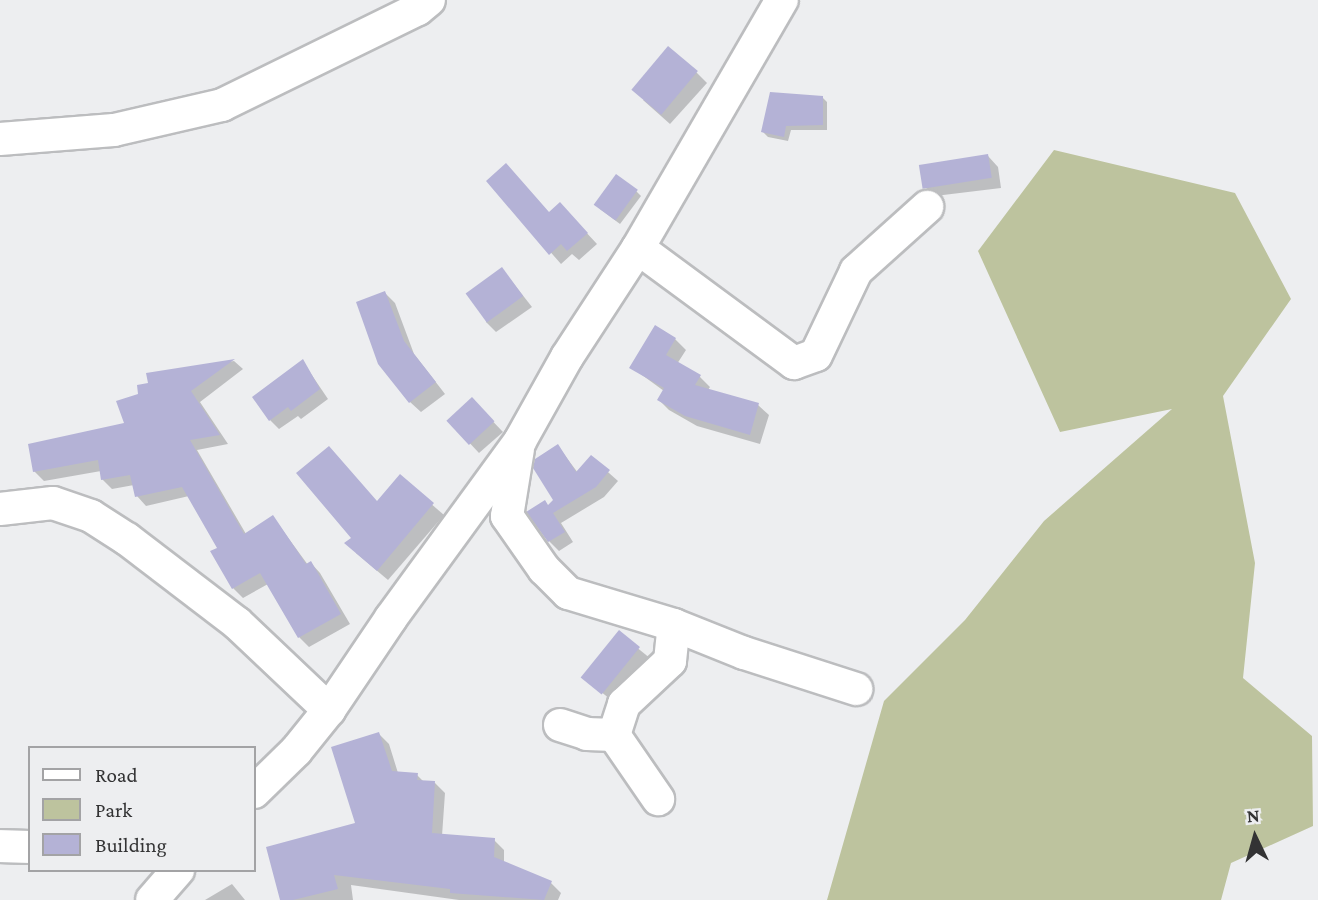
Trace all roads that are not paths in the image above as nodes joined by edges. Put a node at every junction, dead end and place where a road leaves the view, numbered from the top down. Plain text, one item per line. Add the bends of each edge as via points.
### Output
1 (429, 0) edge
2 (782, 0) edge
3 (0, 139) edge
4 (927, 207) dead end
5 (638, 248) junction
6 (520, 441) junction
7 (0, 509) edge
8 (674, 625) junction
9 (856, 689) dead end
10 (330, 710) junction
11 (560, 725) dead end
12 (614, 736) junction
13 (256, 790) edge
14 (658, 799) dead end
15 (0, 846) edge
16 (28, 847) edge
17 (176, 872) edge
18 (152, 900) edge

1 - 3 street via 395,21 222,104 114,130
2 - 5 street
4 - 5 street via 856,271 816,355 794,363
5 - 6 street via 567,357
6 - 8 street via 506,516 544,569 568,593
6 - 10 street
7 - 10 street via 52,503 91,516 237,624
8 - 9 street
8 - 12 street via 670,661 624,704
10 - 13 street
11 - 12 street
12 - 14 street
15 - 16 street
17 - 18 street

